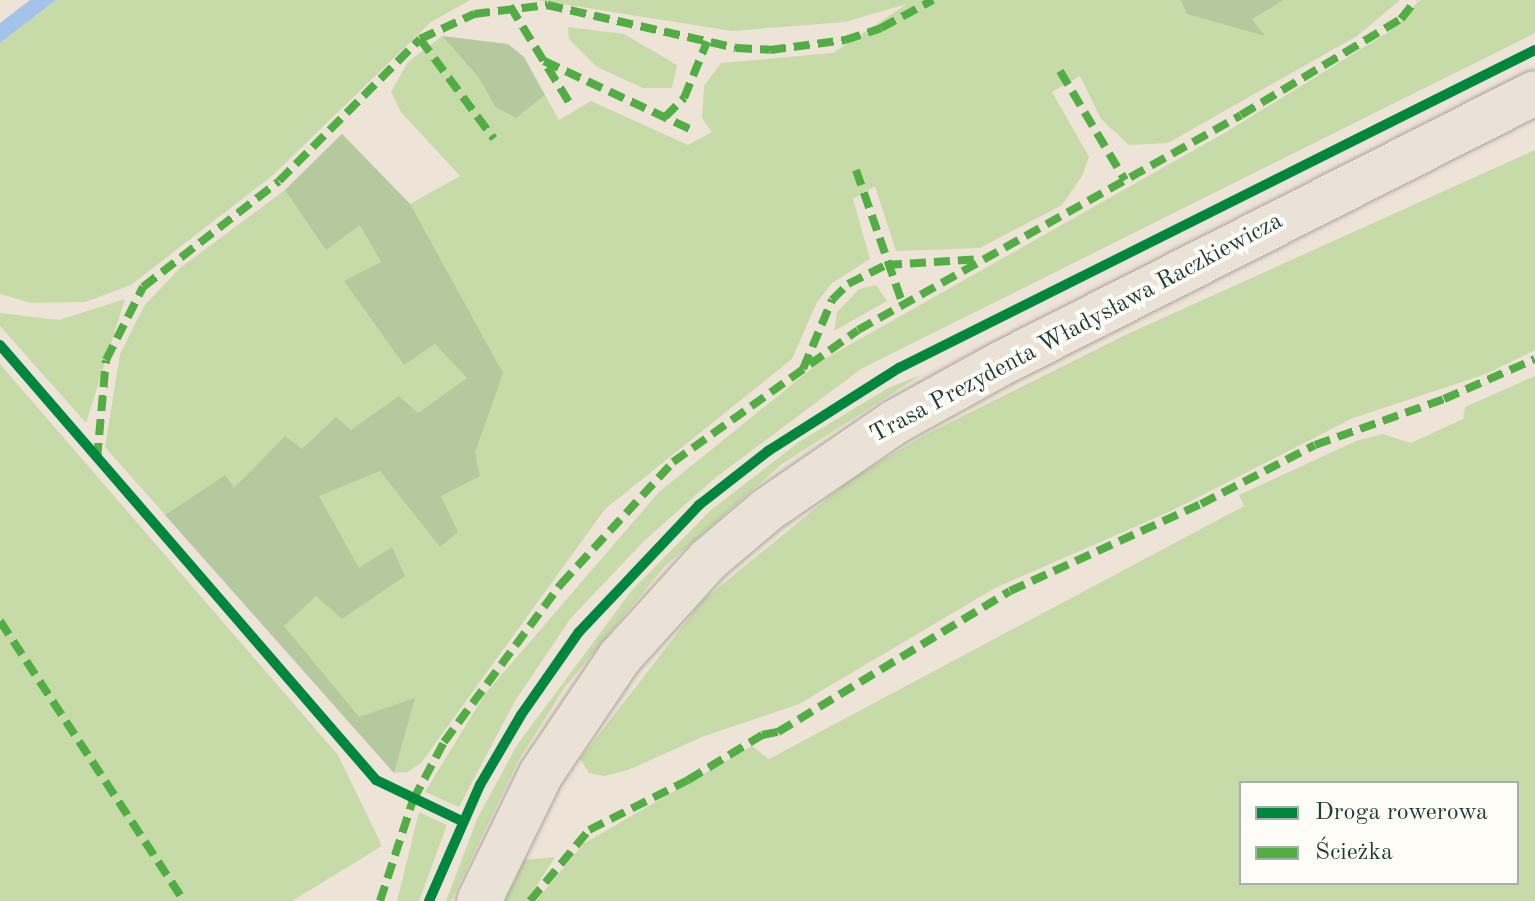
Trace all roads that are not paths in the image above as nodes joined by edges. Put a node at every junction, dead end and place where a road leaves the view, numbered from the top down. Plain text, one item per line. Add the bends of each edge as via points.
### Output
1 (1535, 93) edge
2 (479, 901) edge

1 - 2 main road, Trasa Prezydenta Władysława Raczkiewicza via 1002,363 895,422 767,510 708,560 620,657 541,774

